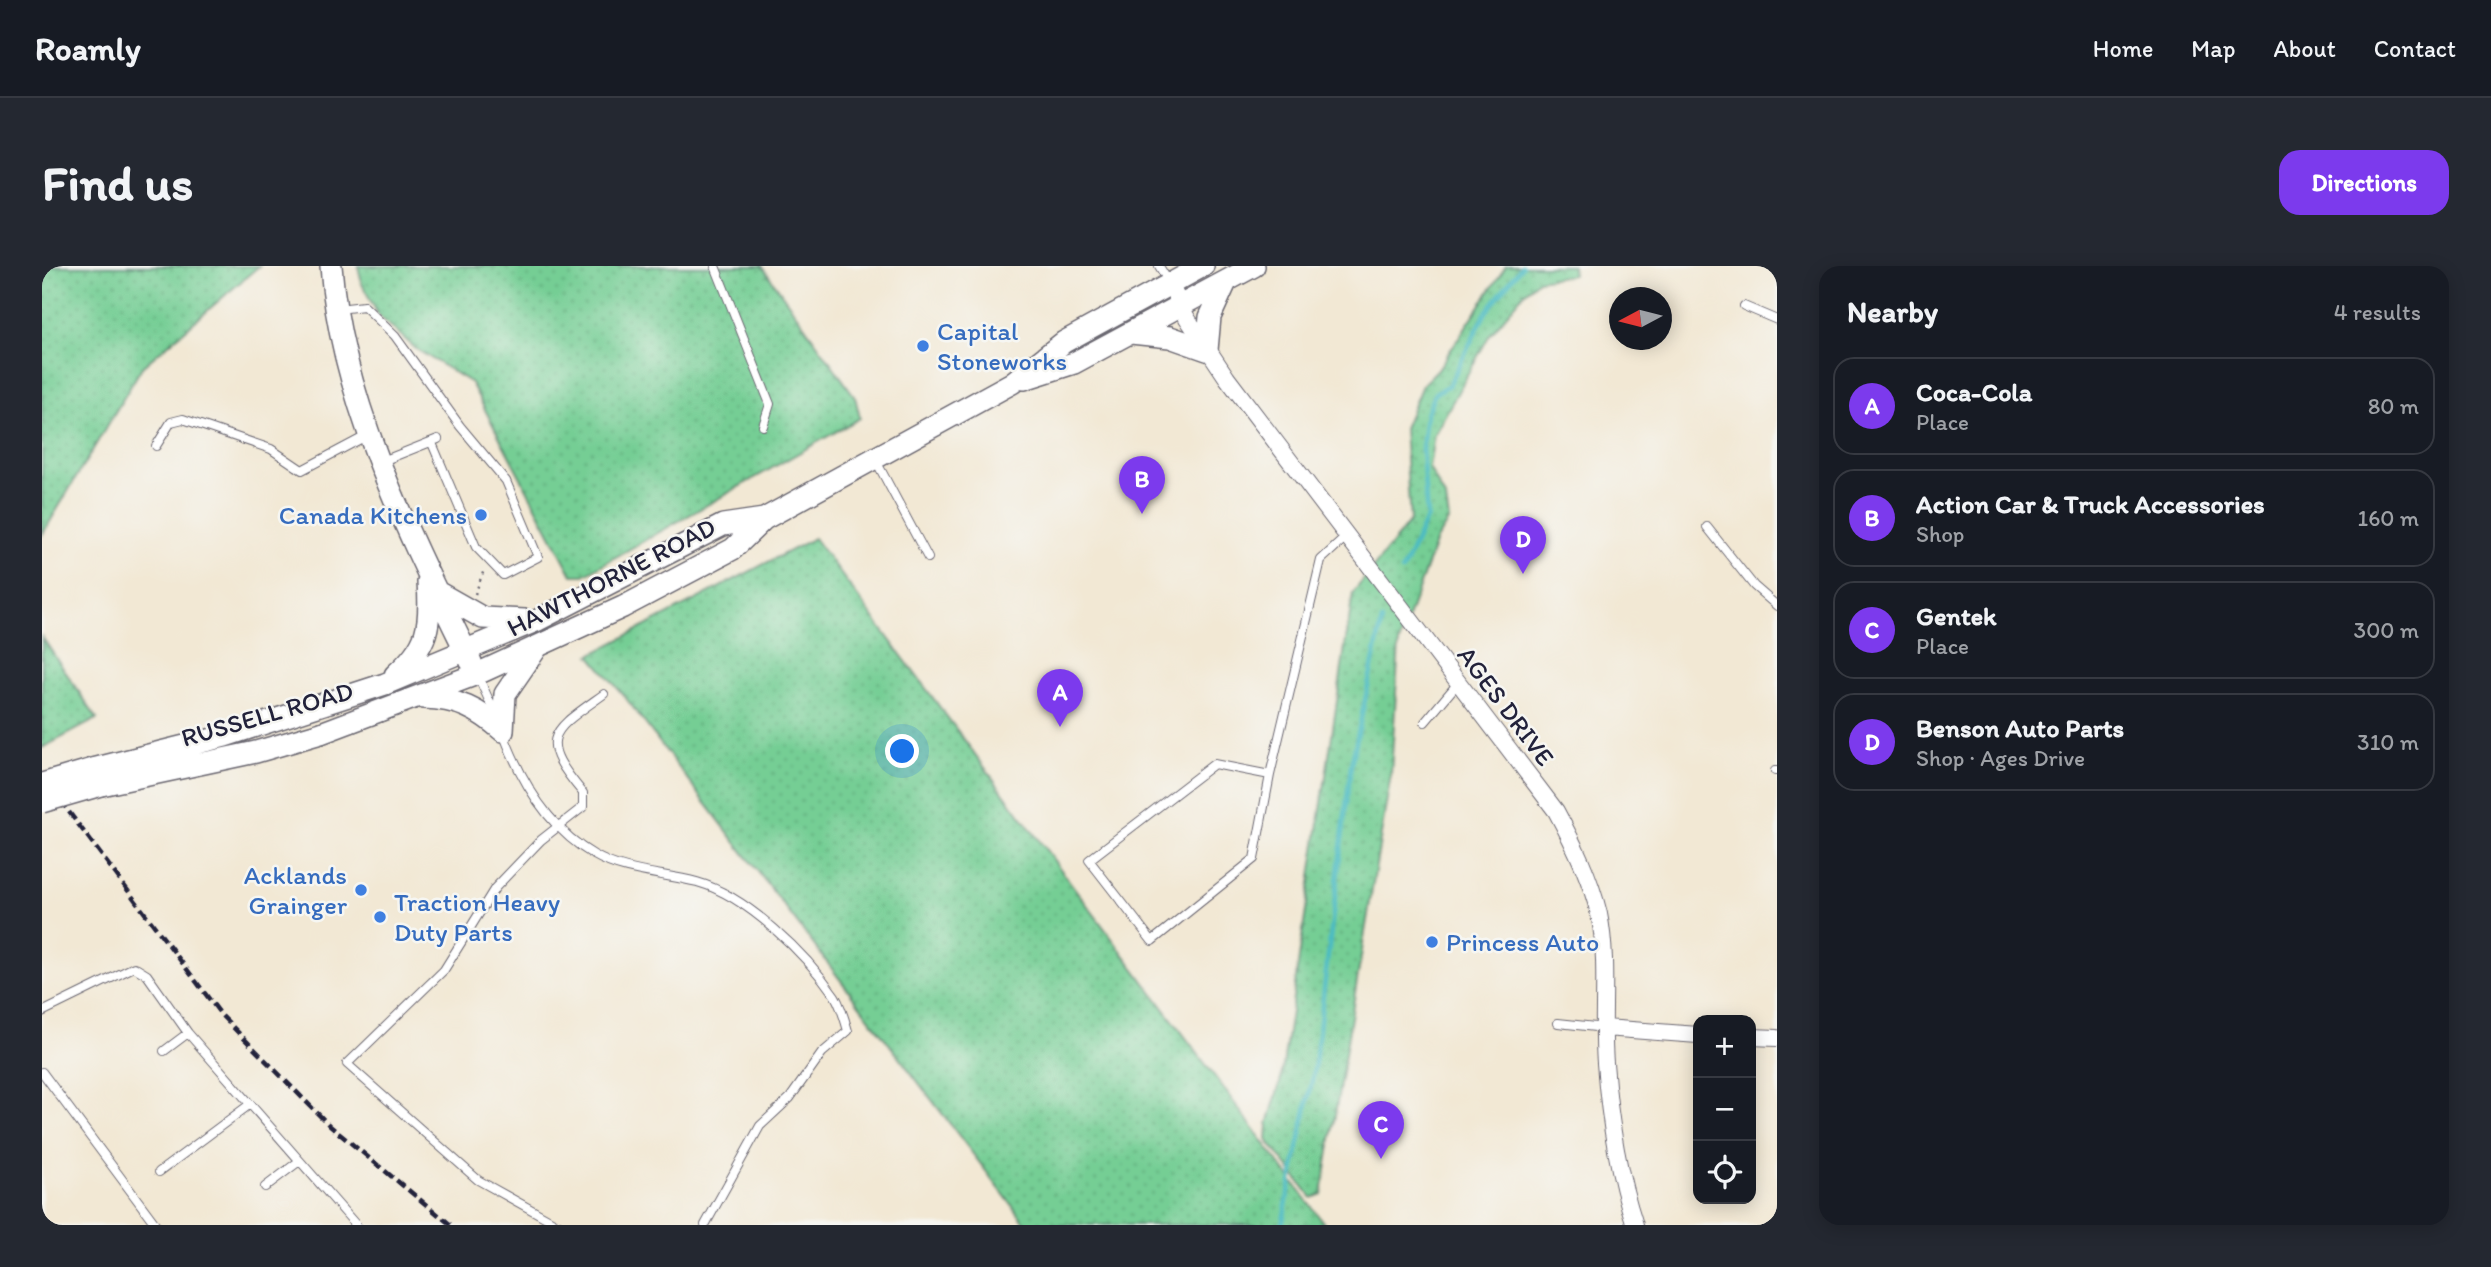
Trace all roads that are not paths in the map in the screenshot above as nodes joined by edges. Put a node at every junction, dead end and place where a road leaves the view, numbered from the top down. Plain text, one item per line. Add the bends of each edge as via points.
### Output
1 (331, 266) edge
2 (715, 266) edge
3 (1203, 266) edge
4 (1254, 266) edge
5 (1164, 275) edge
6 (1226, 282) junction
7 (1744, 306) dead end
8 (1181, 307) junction
9 (335, 309) junction
10 (1777, 320) edge
11 (1131, 333) junction
12 (1208, 350) junction
13 (1012, 383) junction
14 (763, 426) dead end
15 (368, 435) junction
16 (156, 446) dead end
17 (874, 459) junction
18 (380, 462) junction
19 (764, 519) junction
20 (1707, 527) dead end
21 (1346, 536) junction
22 (929, 558) dead end
23 (426, 566) junction
24 (438, 593) junction
25 (1777, 606) edge
26 (538, 620) junction
27 (538, 647) junction
28 (465, 650) junction
29 (477, 674) junction
30 (1458, 683) junction
31 (385, 684) junction
32 (604, 694) dead end
33 (415, 698) junction
34 (1425, 722) dead end
35 (503, 731) junction
36 (1270, 775) junction
37 (97, 777) junction
38 (42, 784) edge
39 (42, 802) edge
40 (556, 826) junction
41 (42, 1012) edge
42 (1558, 1023) dead end
43 (1605, 1028) junction
44 (188, 1033) junction
45 (1693, 1035) edge
46 (1756, 1037) edge
47 (1777, 1038) edge
48 (164, 1051) dead end
49 (42, 1072) edge
50 (249, 1105) junction
51 (298, 1162) junction
52 (159, 1172) dead end
53 (265, 1186) dead end
54 (156, 1225) edge
55 (356, 1225) edge
56 (559, 1225) edge
57 (705, 1225) edge
58 (1635, 1225) edge

1 - 9 main road
2 - 14 lane via 770,404
3 - 5 main road, HAWTHORNE ROAD
4 - 6 main road, HAWTHORNE ROAD
5 - 8 street, AGES DRIVE
5 - 13 main road, HAWTHORNE ROAD
6 - 8 main road, HAWTHORNE ROAD
6 - 12 main road via 1210,317
7 - 10 lane
8 - 11 main road, HAWTHORNE ROAD
8 - 12 street, AGES DRIVE
9 - 15 main road via 346,365
9 - 18 lane via 364,306 395,336 457,428 506,481 538,557 503,575 476,547 435,441
11 - 12 main road via 1170,337
11 - 13 main road, HAWTHORNE ROAD via 1074,363
12 - 21 street, AGES DRIVE
13 - 17 main road, HAWTHORNE ROAD
15 - 16 lane via 302,471 271,449 183,419 171,422
15 - 18 main road
17 - 19 main road, HAWTHORNE ROAD
17 - 22 lane
18 - 23 main road
19 - 26 main road, HAWTHORNE ROAD via 723,525
19 - 27 main road, HAWTHORNE ROAD via 733,549
20 - 25 lane via 1754,586
21 - 30 street, AGES DRIVE
21 - 36 lane via 1321,560
23 - 24 main road
23 - 31 main road via 427,635 412,658
24 - 26 main road via 483,618
24 - 28 main road
26 - 28 main road, HAWTHORNE ROAD
27 - 29 main road, HAWTHORNE ROAD
27 - 35 main road via 508,687 502,706
28 - 29 main road
28 - 31 main road, RUSSELL ROAD
29 - 33 main road, RUSSELL ROAD
29 - 35 lane
30 - 34 lane
30 - 43 street, AGES DRIVE via 1556,811 1579,856 1599,915
31 - 37 main road, RUSSELL ROAD
32 - 40 lane via 561,725 553,745 555,756 583,793 583,807
33 - 35 main road via 464,703
33 - 37 main road, RUSSELL ROAD via 256,752
35 - 40 lane via 522,777
36 - 36 lane via 1254,859 1152,941 1089,860 1214,765
37 - 38 main road, RUSSELL ROAD, bridge
37 - 39 main road, RUSSELL ROAD, bridge
40 - 56 lane via 495,888 444,970 347,1064 478,1181
40 - 57 lane via 594,855 626,867 701,883 737,901 799,956 835,997 843,1014 848,1031 822,1053 790,1098 760,1126
41 - 44 lane via 134,967 147,975
42 - 43 lane
43 - 45 street
43 - 58 street, AGES DRIVE via 1615,1132
44 - 48 lane
44 - 50 lane
46 - 47 street
49 - 54 lane
50 - 51 lane
50 - 52 lane
51 - 53 lane
51 - 55 lane

